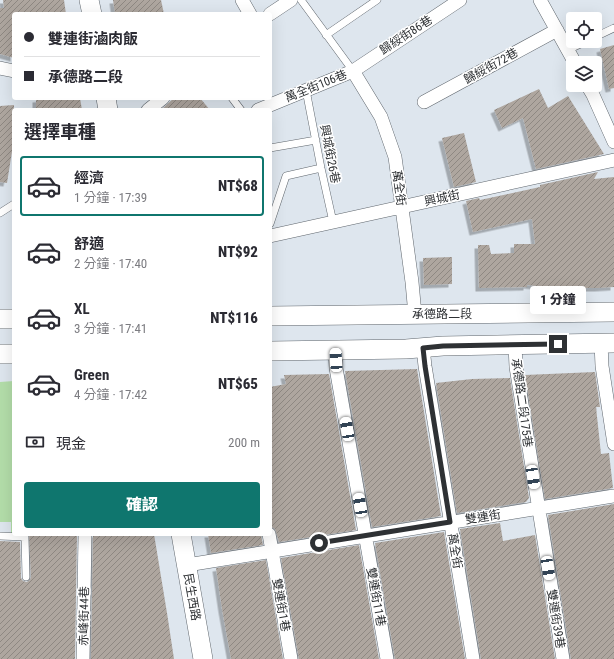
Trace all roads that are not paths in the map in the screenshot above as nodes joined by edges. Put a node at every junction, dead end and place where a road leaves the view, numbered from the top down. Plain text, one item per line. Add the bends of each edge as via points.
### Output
1 (89, 0) edge
2 (242, 0) edge
3 (291, 0) edge
4 (301, 0) edge
5 (377, 0) edge
6 (460, 0) edge
7 (540, 0) edge
8 (92, 12) edge
9 (249, 12) edge
10 (272, 13) edge
11 (614, 28) edge
12 (557, 30) junction
13 (602, 34) edge
14 (326, 35) junction
15 (571, 48) edge
16 (567, 50) junction
17 (571, 56) edge
18 (0, 68) edge
19 (12, 71) edge
20 (353, 71) junction
21 (306, 90) junction
22 (592, 92) edge
23 (160, 100) edge
24 (424, 102) dead end
25 (150, 108) edge
26 (263, 108) edge
27 (316, 140) junction
28 (614, 142) edge
29 (272, 148) edge
30 (614, 160) edge
31 (321, 168) junction
32 (12, 205) edge
33 (402, 206) junction
34 (0, 213) edge
35 (272, 218) edge
36 (333, 222) junction
37 (272, 236) edge
38 (614, 312) edge
39 (415, 315) junction
40 (272, 316) edge
41 (0, 319) edge
42 (12, 319) edge
43 (607, 343) edge
44 (515, 345) junction
45 (423, 348) junction
46 (272, 351) edge
47 (335, 351) junction
48 (0, 354) edge
49 (12, 354) edge
50 (614, 444) edge
51 (614, 496) edge
52 (538, 508) junction
53 (450, 522) junction
54 (0, 536) edge
55 (85, 536) edge
56 (181, 536) edge
57 (269, 536) edge
58 (366, 536) junction
59 (272, 551) junction
60 (186, 565) junction
61 (26, 577) dead end
62 (83, 659) edge
63 (203, 659) edge
64 (290, 659) edge
65 (387, 659) edge
66 (473, 659) edge
67 (563, 659) edge

1 - 8 main road
2 - 9 street
3 - 10 street
4 - 14 lane
5 - 14 lane
6 - 20 street, 歸綏街86巷
7 - 12 street
11 - 13 lane
12 - 16 street
12 - 24 street, 歸綏街72巷
14 - 20 lane
15 - 16 lane
16 - 17 street
18 - 19 street
20 - 21 street, 萬全街106巷
20 - 33 street, 萬全街 via 381,117 395,157
21 - 26 street, 萬全街106巷
21 - 27 lane, 興城街26巷
22 - 28 street
23 - 25 street
27 - 29 lane
27 - 31 lane, 興城街26巷
30 - 33 street, 興城街
31 - 35 lane via 286,176
31 - 36 lane, 興城街26巷
32 - 34 lane
33 - 36 street, 興城街
33 - 39 street, 萬全街
36 - 37 street, 興城街
38 - 39 main road, 承德路二段
39 - 40 main road, 承德路二段
41 - 42 main road
43 - 44 main road
43 - 50 street via 602,366
44 - 45 main road
44 - 52 street, 承德路二段175巷 via 516,367
45 - 47 main road
45 - 53 street, 萬全街
46 - 47 main road
47 - 58 street, 雙連街11巷
48 - 49 main road
51 - 52 street, 雙連街
52 - 53 street, 雙連街
52 - 67 street, 雙連街39巷
53 - 58 street, 雙連街
53 - 66 street, 萬全街
54 - 61 lane via 26,537
55 - 62 street, 赤峰街44巷
56 - 60 main road, 民生西路
57 - 59 street, 雙連街1巷
58 - 59 street, 雙連街
58 - 65 street, 雙連街11巷
59 - 60 street, 雙連街
59 - 64 street, 雙連街1巷
60 - 63 main road, 民生西路

